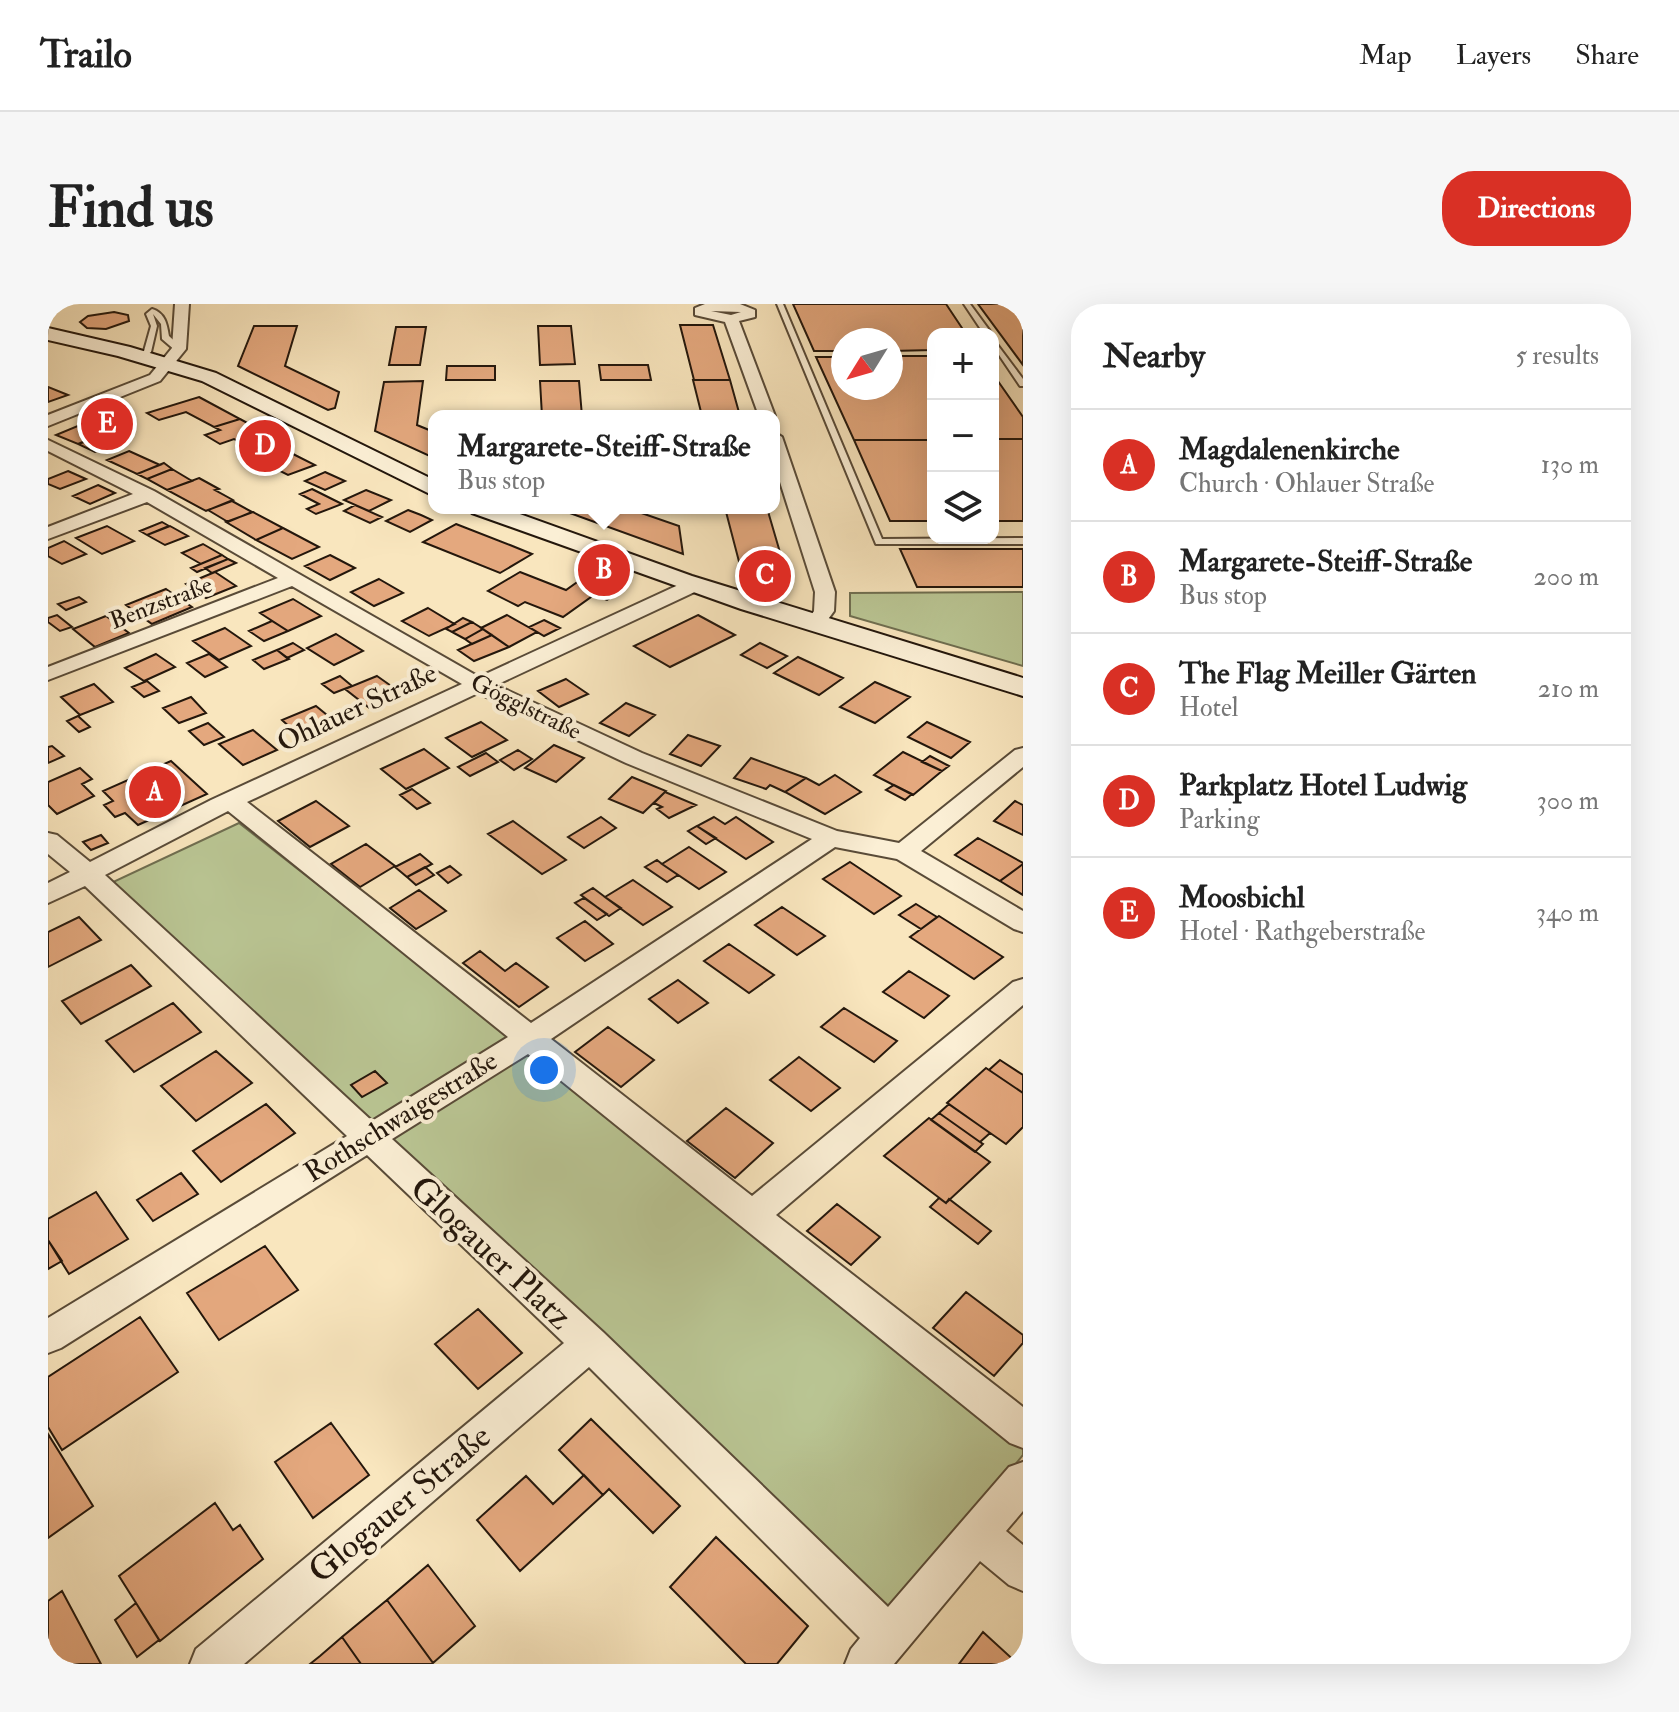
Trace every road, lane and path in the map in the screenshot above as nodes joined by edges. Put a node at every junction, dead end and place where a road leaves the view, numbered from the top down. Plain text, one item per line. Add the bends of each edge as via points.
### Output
1 (182, 304) edge
2 (780, 304) edge
3 (967, 304) edge
4 (731, 310) edge
5 (984, 328) edge
6 (48, 334) edge
7 (999, 350) edge
8 (139, 356) junction
9 (174, 357) junction
10 (1023, 384) edge
11 (765, 410) edge
12 (48, 421) edge
13 (48, 445) edge
14 (780, 455) edge
15 (428, 486) edge
16 (148, 495) junction
17 (504, 514) edge
18 (48, 533) edge
19 (1023, 541) edge
20 (293, 579) junction
21 (694, 585) junction
22 (814, 625) junction
23 (48, 674) edge
24 (480, 686) junction
25 (1023, 687) edge
26 (1023, 755) edge
27 (231, 801) junction
28 (831, 838) junction
29 (48, 841) edge
30 (904, 852) junction
31 (88, 874) junction
32 (48, 894) edge
33 (1023, 923) edge
34 (1023, 989) edge
35 (532, 1037) junction
36 (367, 1138) junction
37 (754, 1214) junction
38 (48, 1337) edge
39 (590, 1344) junction
40 (1023, 1430) edge
41 (1023, 1481) edge
42 (979, 1534) junction
43 (1023, 1571) edge
44 (878, 1650) edge
45 (211, 1664) edge

1 - 9 street
2 - 19 lane via 879,542
3 - 5 lane
4 - 11 street
6 - 8 street
7 - 10 lane
8 - 9 street
8 - 9 lane via 147,352 152,311 164,324
9 - 12 street via 149,382
9 - 15 street
13 - 16 street, Gögglstraße
14 - 22 street via 825,592 824,611
16 - 18 street
16 - 20 street, Gögglstraße
17 - 21 street
20 - 23 street, Benzstraße
20 - 24 street, Gögglstraße
21 - 22 street
21 - 24 street, Ohlauer Straße
22 - 25 street
24 - 27 street, Ohlauer Straße
24 - 28 street, Gögglstraße via 634,758
26 - 30 street
27 - 31 street, Ohlauer Straße
27 - 35 street
28 - 30 street, Gögglstraße
28 - 35 street, Rothschwaigestraße
29 - 31 street, Glogauer Platz
30 - 33 street, Gögglstraße
31 - 32 street, Ohlauer Straße
31 - 36 street, Glogauer Platz
34 - 37 street
35 - 36 street, Rothschwaigestraße
35 - 37 street
36 - 38 street, Rothschwaigestraße
36 - 39 street, Glogauer Platz
37 - 40 street
39 - 44 street, Glogauer Platz
39 - 45 street, Glogauer Straße
41 - 42 street
42 - 43 street
42 - 44 street

